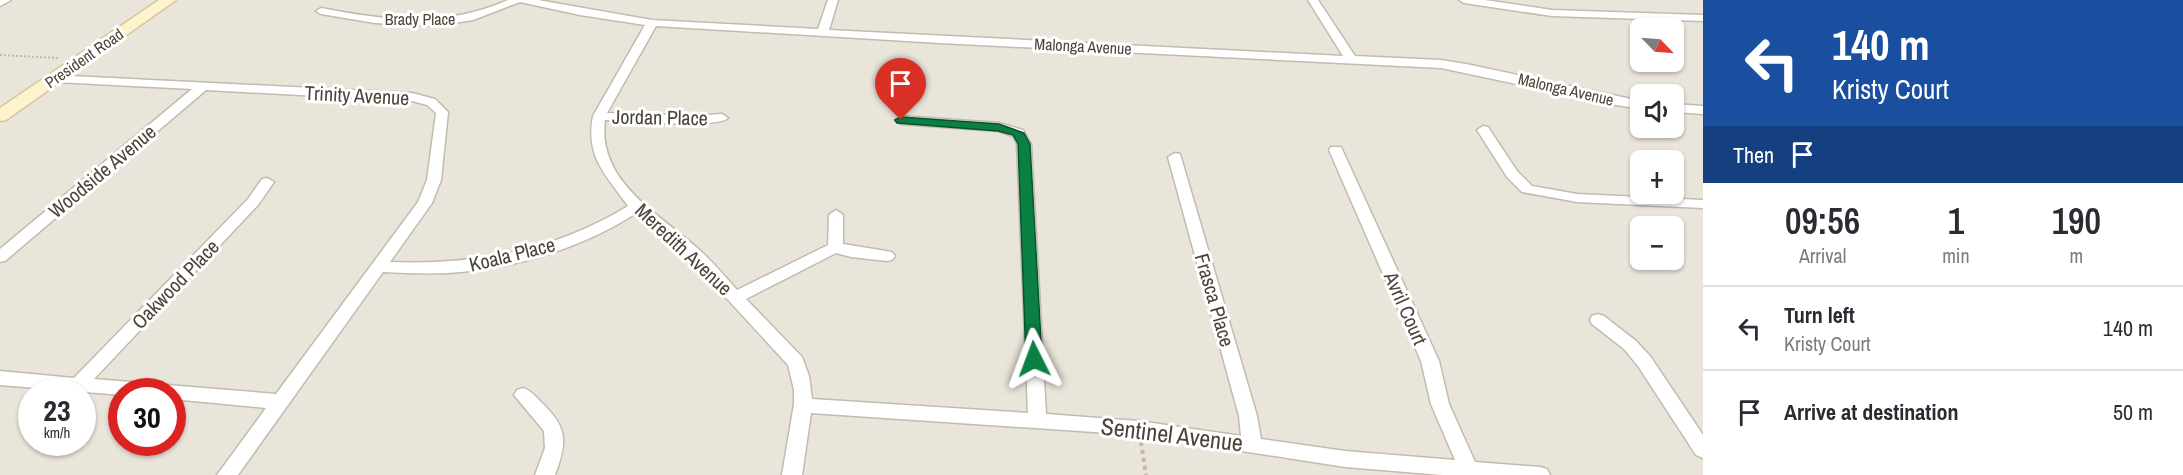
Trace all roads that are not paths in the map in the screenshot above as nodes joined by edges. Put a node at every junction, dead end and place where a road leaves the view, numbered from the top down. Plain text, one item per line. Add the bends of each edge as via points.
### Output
1 (6, 0) edge
2 (169, 0) edge
3 (517, 0) edge
4 (523, 0) edge
5 (833, 0) edge
6 (1313, 0) edge
7 (1464, 0) edge
8 (0, 3) edge
9 (321, 11) dead end
10 (1703, 18) edge
11 (652, 23) junction
12 (824, 32) junction
13 (1350, 58) junction
14 (55, 78) junction
15 (203, 86) junction
16 (1630, 103) edge
17 (1684, 109) edge
18 (1703, 110) edge
19 (0, 116) edge
20 (599, 116) junction
21 (722, 118) dead end
22 (901, 120) dead end
23 (1483, 130) dead end
24 (1336, 150) dead end
25 (1175, 157) dead end
26 (267, 182) dead end
27 (1703, 204) edge
28 (636, 207) junction
29 (836, 215) dead end
30 (835, 247) junction
31 (886, 256) dead end
32 (0, 257) edge
33 (380, 267) junction
34 (736, 297) junction
35 (1598, 320) dead end
36 (0, 378) edge
37 (85, 378) edge
38 (18, 379) edge
39 (186, 393) edge
40 (523, 394) dead end
41 (281, 402) junction
42 (803, 405) junction
43 (1037, 419) junction
44 (1252, 444) junction
45 (1703, 450) edge
46 (1469, 470) junction
47 (228, 475) edge
48 (545, 475) edge
49 (792, 475) edge
50 (1540, 475) edge

1 - 8 street
2 - 14 street, President Road
3 - 9 street, Brady Place via 451,21 352,18
4 - 11 street, Malonga Avenue
5 - 12 street
6 - 13 street
7 - 10 street via 1552,13
11 - 12 street, Malonga Avenue
11 - 20 street, Meredith Avenue
12 - 13 street, Malonga Avenue
13 - 16 street, Malonga Avenue via 1469,68
14 - 15 street, Trinity Avenue
14 - 19 street, President Road
15 - 32 street, Woodside Avenue
15 - 33 street, Trinity Avenue via 412,97 431,102 442,112 432,191
17 - 18 street
20 - 21 street, Jordan Place
20 - 28 street, Meredith Avenue via 597,141 602,160
22 - 43 street via 999,127 1018,133 1024,144
23 - 27 street via 1512,174 1527,189 1577,198
24 - 46 street, Avril Court via 1430,361 1440,404
25 - 44 street, Frasca Place via 1248,416
26 - 37 street, Oakwood Place via 253,202
28 - 33 street, Koala Place via 588,232 510,259 457,267
28 - 34 street, Meredith Avenue via 691,250
29 - 30 street
30 - 31 street
30 - 34 street
33 - 41 street, Trinity Avenue
34 - 42 street, Meredith Avenue via 796,362 801,374
35 - 45 street via 1644,361
36 - 38 street
39 - 41 street
40 - 48 street via 552,426 556,436
41 - 47 street, Trinity Avenue
42 - 43 street, Sentinel Avenue
42 - 49 street, Meredith Avenue
43 - 44 street, Sentinel Avenue
44 - 46 street, Sentinel Avenue via 1345,459
46 - 50 street, Sentinel Avenue

